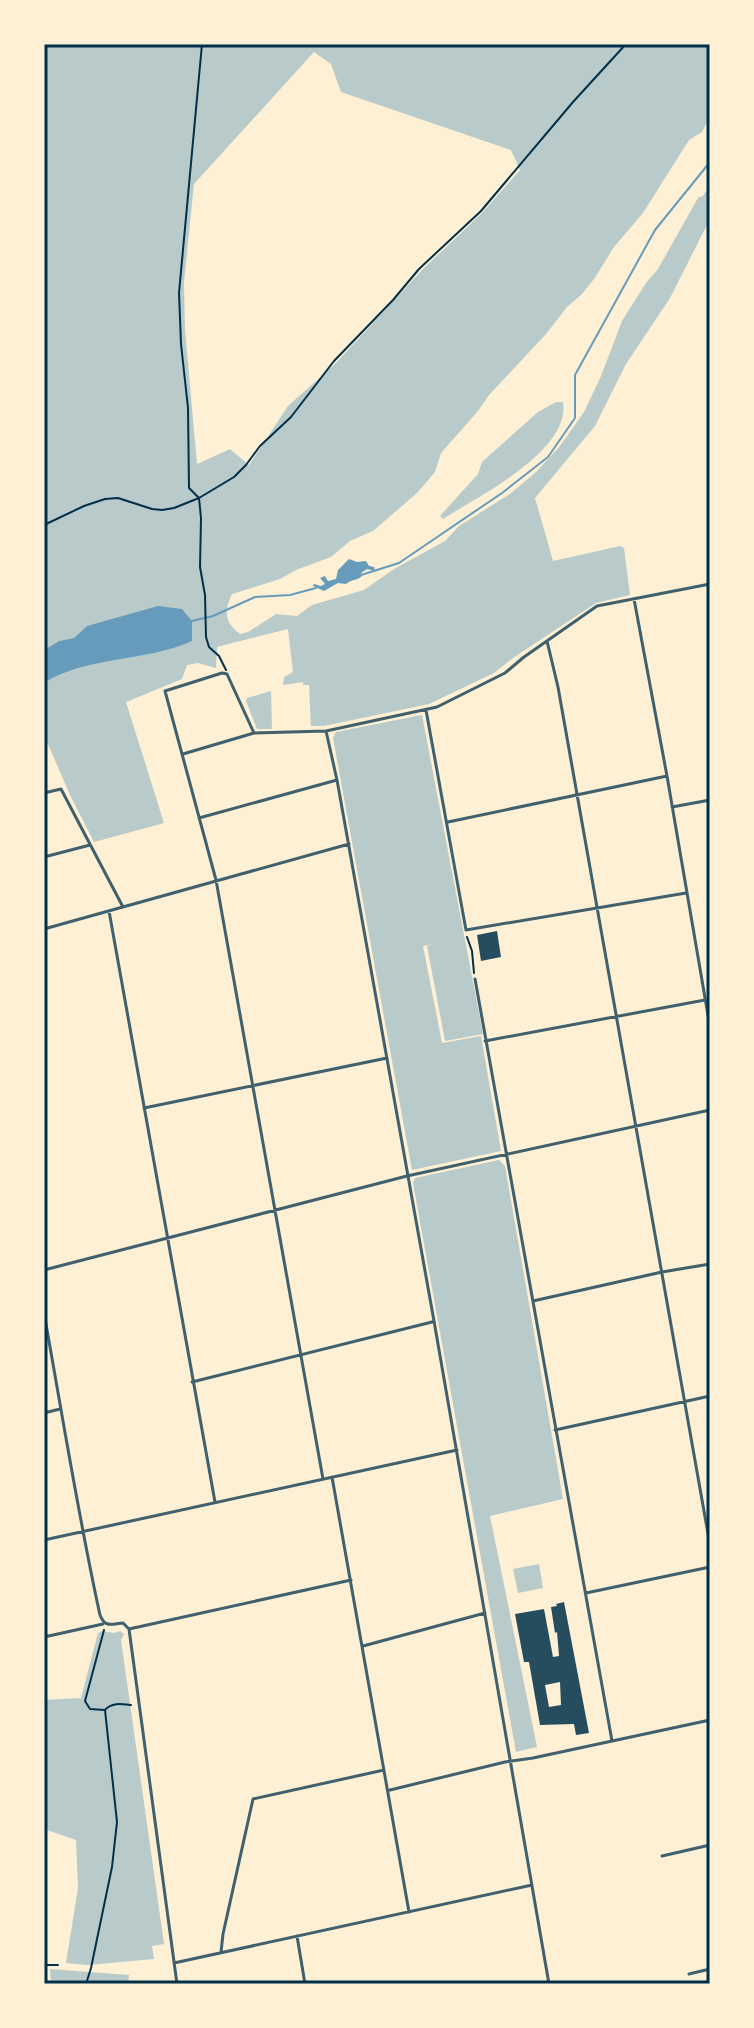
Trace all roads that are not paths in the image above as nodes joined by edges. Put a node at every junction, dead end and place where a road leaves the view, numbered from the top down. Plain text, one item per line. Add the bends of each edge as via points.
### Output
1 (710, 584) edge
2 (634, 599) junction
3 (547, 641) junction
4 (426, 710) junction
5 (326, 731) junction
6 (254, 733) junction
7 (182, 755) junction
8 (667, 776) junction
9 (337, 780) junction
10 (44, 793) edge
11 (577, 795) junction
12 (710, 800) edge
13 (672, 807) junction
14 (199, 818) junction
15 (447, 822) junction
16 (349, 844) junction
17 (90, 845) junction
18 (44, 857) edge
19 (216, 880) junction
20 (686, 893) junction
21 (123, 907) junction
22 (597, 908) junction
23 (109, 911) junction
24 (44, 929) edge
25 (475, 979) road end
26 (705, 1000) junction
27 (617, 1017) junction
28 (710, 1027) edge
29 (484, 1041) junction
30 (387, 1058) junction
31 (253, 1084) junction
32 (144, 1108) junction
33 (710, 1110) edge
34 (636, 1127) junction
35 (505, 1155) junction
36 (407, 1176) junction
37 (275, 1210) junction
38 (166, 1239) junction
39 (710, 1264) edge
40 (44, 1270) edge
41 (662, 1272) junction
42 (533, 1301) junction
43 (44, 1313) edge
44 (434, 1321) junction
45 (301, 1354) junction
46 (192, 1382) junction
47 (710, 1396) edge
48 (685, 1402) junction
49 (62, 1409) junction
50 (44, 1413) edge
51 (555, 1430) junction
52 (457, 1450) junction
53 (332, 1477) junction
54 (323, 1479) junction
55 (215, 1502) junction
56 (83, 1532) junction
57 (44, 1540) edge
58 (710, 1545) edge
59 (710, 1567) edge
60 (351, 1580) junction
61 (586, 1593) junction
62 (485, 1613) junction
63 (104, 1623) junction
64 (129, 1629) junction
65 (44, 1637) edge
66 (363, 1646) junction
67 (710, 1720) edge
68 (612, 1741) junction
69 (512, 1762) junction
70 (384, 1770) junction
71 (388, 1790) junction
72 (710, 1845) edge
73 (662, 1856) dead end
74 (532, 1885) junction
75 (409, 1912) junction
76 (297, 1936) junction
77 (221, 1952) junction
78 (174, 1963) junction
79 (710, 1969) edge
80 (689, 1974) dead end
81 (177, 1984) edge
82 (305, 1984) edge
83 (549, 1984) edge

1 - 2 street
2 - 3 street via 597,606
2 - 8 street
3 - 4 street via 505,673
3 - 11 street
4 - 5 street
4 - 15 street
5 - 6 street
5 - 9 street
6 - 7 street
6 - 7 street via 222,673 165,691
7 - 14 street
8 - 11 street
8 - 13 street
9 - 14 street
9 - 16 street
10 - 17 street via 61,789
11 - 15 street
11 - 22 street
12 - 13 street
13 - 20 street
14 - 19 street
15 - 22 street via 466,932
16 - 19 street
16 - 30 street
17 - 18 street
17 - 21 street
19 - 21 street
19 - 31 street
20 - 22 street
20 - 26 street
21 - 23 street
22 - 27 street
23 - 24 street
23 - 32 street
25 - 29 street
26 - 27 street
26 - 28 street
27 - 29 street
27 - 34 street
29 - 35 street
30 - 31 street
30 - 36 street
31 - 32 street
31 - 37 street
32 - 38 street
33 - 34 street
34 - 35 street
34 - 41 street
35 - 36 street
35 - 42 street
36 - 37 street
36 - 44 street
37 - 38 street
37 - 45 street
38 - 40 street
38 - 46 street
39 - 41 street
41 - 42 street
41 - 48 street
42 - 51 street
43 - 49 street
44 - 45 street
44 - 52 street
45 - 46 street
45 - 54 street
46 - 55 street
47 - 48 street
48 - 51 street
48 - 58 street
49 - 50 street
49 - 56 street
51 - 61 street
52 - 53 street
52 - 62 street
53 - 54 street
53 - 60 street
54 - 55 street
55 - 56 street
56 - 57 street
56 - 63 street
59 - 61 street
60 - 64 street
60 - 66 street
61 - 68 street
62 - 66 street
62 - 69 street
63 - 64 street via 123,1623
63 - 65 street
64 - 78 street
66 - 70 street
67 - 68 street
68 - 69 street
69 - 71 street
69 - 74 street
70 - 71 street
70 - 77 street via 253,1799
71 - 75 street
72 - 73 street
74 - 75 street
74 - 83 street
75 - 76 street
76 - 77 street
76 - 82 street
77 - 78 street
78 - 81 street
79 - 80 street

